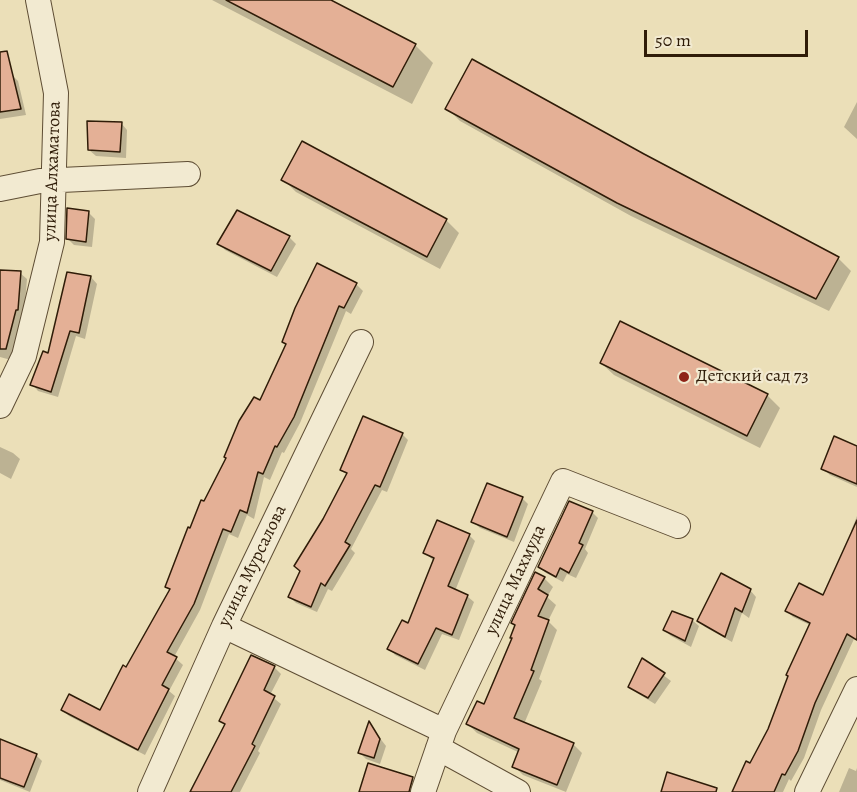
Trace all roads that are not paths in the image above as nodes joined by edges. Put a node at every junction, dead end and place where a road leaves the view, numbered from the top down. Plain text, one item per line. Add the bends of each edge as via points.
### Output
1 (38, 0) edge
2 (188, 174) dead end
3 (55, 181) junction
4 (0, 189) edge
5 (361, 342) dead end
6 (0, 406) edge
7 (678, 526) dead end
8 (224, 626) junction
9 (857, 689) edge
10 (441, 739) junction
11 (150, 792) edge
12 (423, 792) edge
13 (518, 792) edge
14 (807, 792) edge

1 - 3 street, улица Алхаматова via 56,93
2 - 3 street
3 - 4 street
3 - 6 street, улица Алхаматова via 52,242 24,356
5 - 8 street, улица Мурсалова
7 - 10 street, улица Махмуда via 563,482
8 - 10 street
8 - 11 street, улица Мурсалова
9 - 14 street
10 - 12 street, улица Махмуда
10 - 13 street

